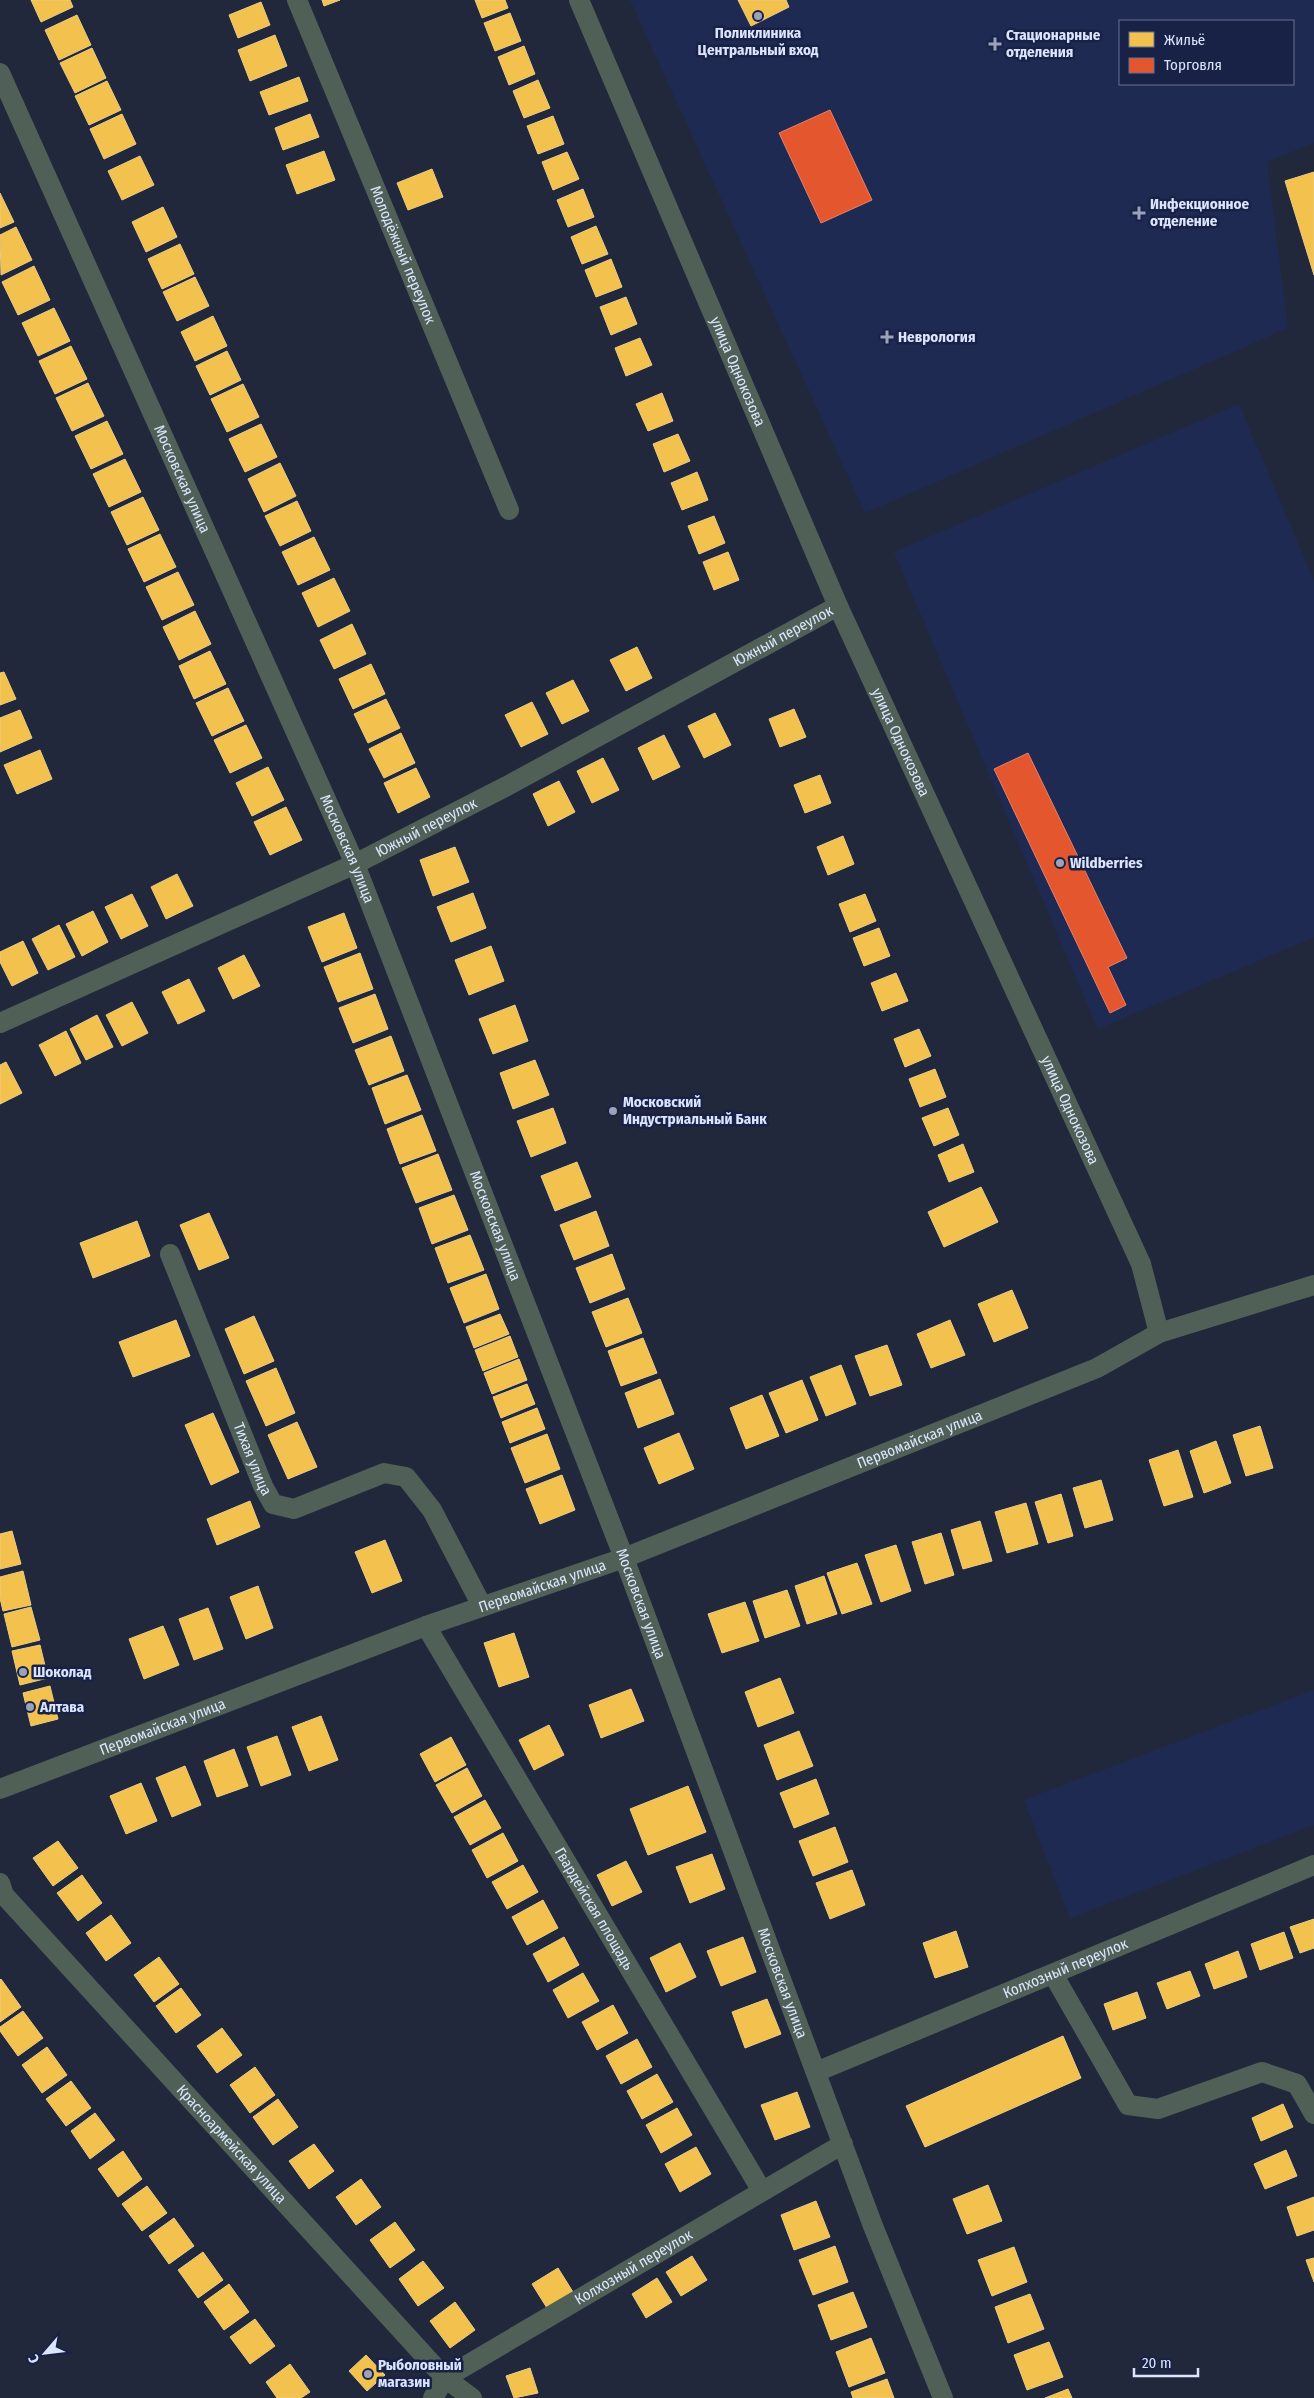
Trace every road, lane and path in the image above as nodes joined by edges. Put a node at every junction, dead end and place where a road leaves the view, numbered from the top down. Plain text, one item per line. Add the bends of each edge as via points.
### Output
1 (297, 0) edge
2 (580, 0) edge
3 (0, 73) edge
4 (509, 510) dead end
5 (838, 606) junction
6 (355, 864) junction
7 (0, 1023) edge
8 (170, 1254) dead end
9 (1314, 1285) edge
10 (1160, 1333) junction
11 (624, 1558) junction
12 (482, 1606) junction
13 (426, 1626) junction
14 (0, 1789) edge
15 (1314, 1866) edge
16 (0, 1883) edge
17 (1052, 1974) junction
18 (816, 2072) junction
19 (1314, 2114) edge
20 (843, 2144) junction
21 (762, 2191) junction
22 (445, 2378) junction
23 (433, 2398) edge
24 (472, 2398) edge
25 (943, 2398) edge

1 - 4 street, Молодёжный переулок
2 - 5 street, улица Однокозова
3 - 6 street, Московская улица
5 - 6 street, Южный переулок via 507,786
5 - 10 street, улица Однокозова via 1141,1264
6 - 7 street, Южный переулок
6 - 11 street, Московская улица
8 - 12 street, Тихая улица via 273,1504 294,1509 384,1473 406,1477 432,1510
9 - 10 street
10 - 11 street, Первомайская улица via 1097,1368
11 - 12 street, Первомайская улица
11 - 18 street, Московская улица
12 - 13 street, Первомайская улица
13 - 14 street, Первомайская улица
13 - 21 street, Гвардейская площадь
15 - 17 street, Колхозный переулок
16 - 22 street, Красноармейская улица via 4,1895
17 - 18 street, Колхозный переулок
17 - 19 street via 1128,2105 1158,2109 1262,2072 1297,2084
18 - 20 street, Московская улица
20 - 21 street, Колхозный переулок
20 - 25 street, Московская улица
21 - 22 street, Колхозный переулок
22 - 23 street, Колхозный переулок
22 - 24 street, Красноармейская улица

